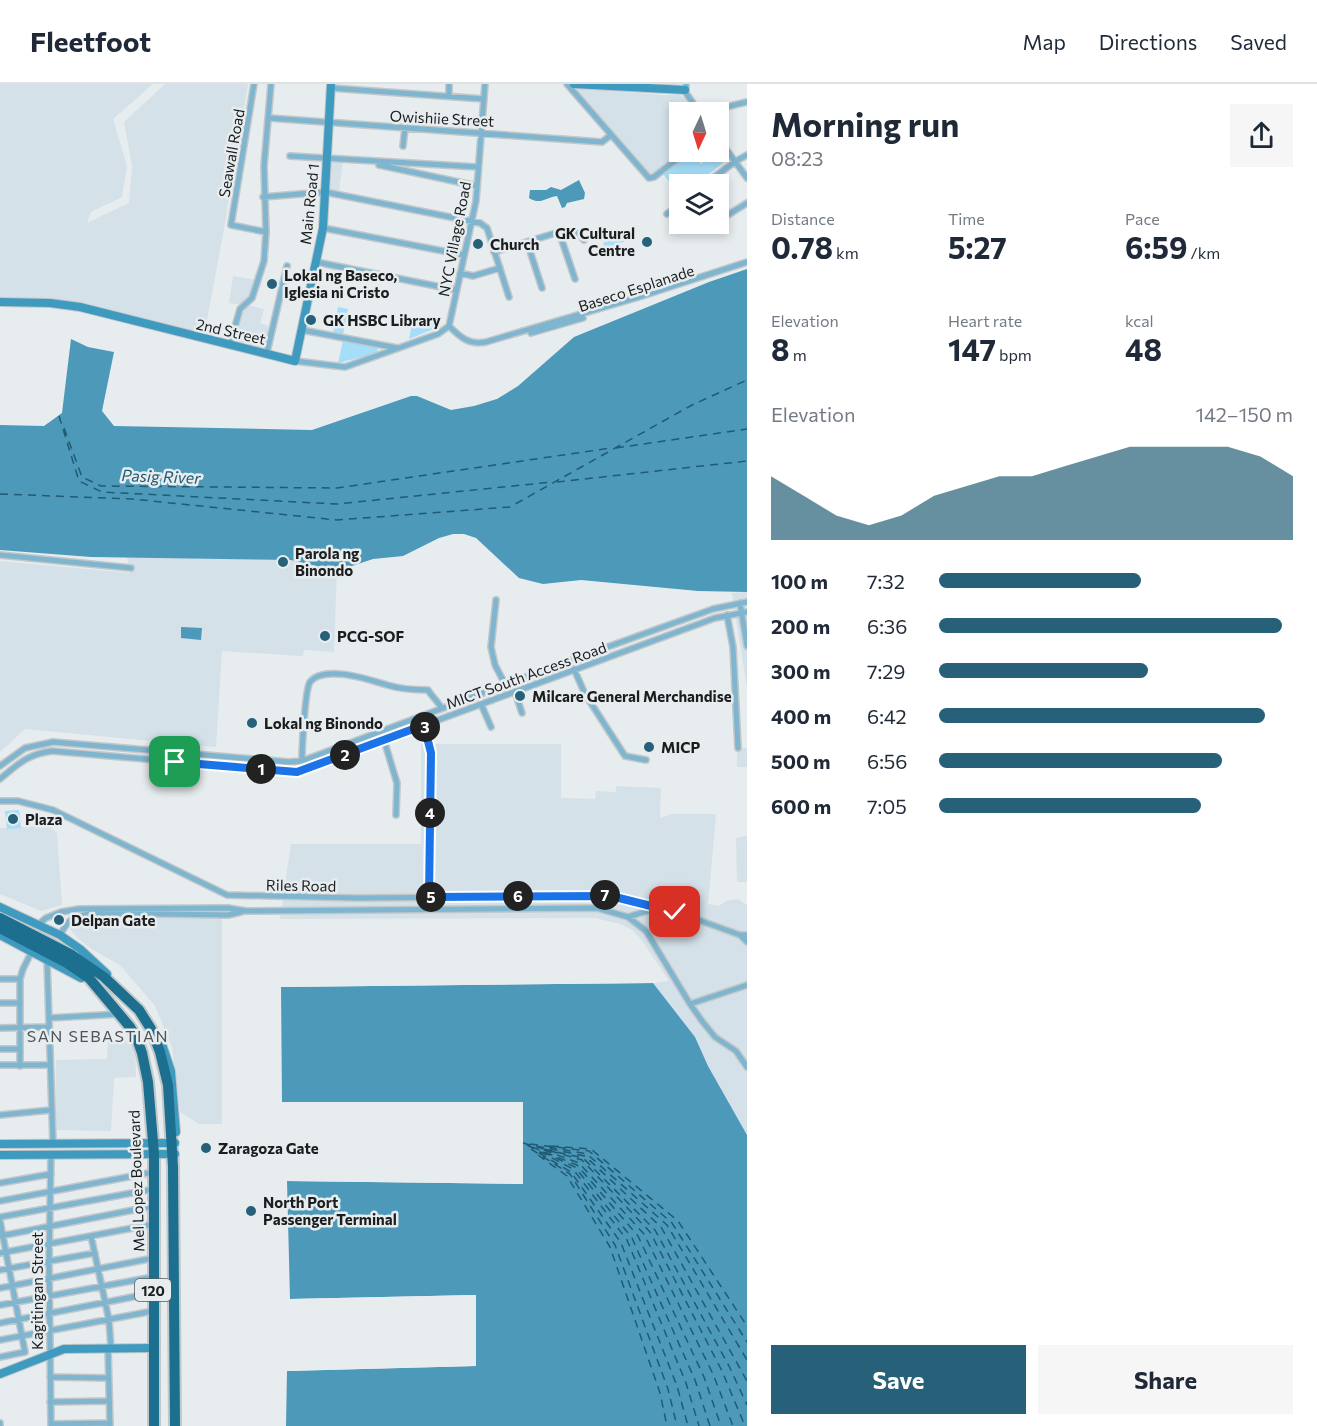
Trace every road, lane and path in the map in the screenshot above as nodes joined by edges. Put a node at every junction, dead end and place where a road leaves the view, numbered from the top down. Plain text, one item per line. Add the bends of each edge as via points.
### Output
1 (254, 84) edge
2 (271, 84) edge
3 (449, 84) edge
4 (485, 84) edge
5 (567, 84) edge
6 (574, 84) edge
7 (331, 86) edge
8 (686, 87) edge
9 (449, 96) junction
10 (484, 99) junction
11 (694, 102) edge
12 (747, 102) edge
13 (729, 106) edge
14 (269, 118) junction
15 (328, 123) junction
16 (405, 128) junction
17 (481, 132) junction
18 (611, 135) junction
19 (403, 146) dead end
20 (729, 152) edge
21 (747, 155) edge
22 (290, 156) dead end
23 (327, 158) junction
24 (360, 161) junction
25 (736, 161) junction
26 (673, 162) edge
27 (478, 167) junction
28 (718, 174) edge
29 (747, 178) edge
30 (477, 186) junction
31 (325, 192) junction
32 (263, 197) junction
33 (747, 203) edge
34 (729, 214) edge
35 (471, 222) junction
36 (323, 228) junction
37 (266, 232) junction
38 (559, 232) junction
39 (584, 240) dead end
40 (527, 242) junction
41 (494, 252) junction
42 (464, 255) junction
43 (316, 262) junction
44 (747, 263) edge
45 (287, 266) dead end
46 (500, 268) junction
47 (460, 273) junction
48 (575, 279) dead end
49 (542, 288) dead end
50 (456, 290) junction
51 (509, 297) dead end
52 (0, 302) edge
53 (449, 326) junction
54 (302, 330) junction
55 (531, 333) dead end
56 (230, 344) junction
57 (399, 348) junction
58 (267, 352) junction
59 (295, 360) junction
60 (0, 555) edge
61 (131, 568) dead end
62 (496, 600) dead end
63 (747, 602) edge
64 (740, 603) junction
65 (744, 612) edge
66 (727, 615) junction
67 (614, 644) junction
68 (747, 646) edge
69 (618, 654) junction
70 (574, 669) junction
71 (502, 685) junction
72 (514, 692) junction
73 (504, 696) junction
74 (481, 704) junction
75 (441, 708) junction
76 (522, 713) dead end
77 (421, 716) junction
78 (424, 725) junction
79 (492, 727) dead end
80 (384, 740) junction
81 (738, 748) dead end
82 (10, 758) junction
83 (646, 760) dead end
84 (302, 761) junction
85 (0, 766) edge
86 (16, 766) junction
87 (0, 778) edge
88 (0, 801) edge
89 (396, 814) dead end
90 (429, 897) junction
91 (623, 898) junction
92 (0, 907) edge
93 (658, 908) junction
94 (429, 909) junction
95 (246, 911) junction
96 (618, 913) junction
97 (628, 917) junction
98 (0, 918) edge
99 (39, 924) junction
100 (0, 928) edge
101 (740, 934) junction
102 (0, 935) edge
103 (60, 935) junction
104 (747, 935) edge
105 (747, 942) edge
106 (32, 951) junction
107 (69, 959) junction
108 (47, 960) junction
109 (0, 979) edge
110 (20, 979) junction
111 (747, 985) edge
112 (96, 986) junction
113 (0, 1003) edge
114 (20, 1003) junction
115 (690, 1004) junction
116 (120, 1014) junction
117 (49, 1018) junction
118 (49, 1027) junction
119 (0, 1028) edge
120 (20, 1028) junction
121 (0, 1048) edge
122 (20, 1049) junction
123 (0, 1065) edge
124 (49, 1065) junction
125 (20, 1066) junction
126 (747, 1067) edge
127 (51, 1110) junction
128 (0, 1115) edge
129 (52, 1143) junction
130 (174, 1143) junction
131 (0, 1144) edge
132 (153, 1149) junction
133 (0, 1155) edge
134 (51, 1155) junction
135 (174, 1158) junction
136 (154, 1172) junction
137 (51, 1174) junction
138 (0, 1183) edge
139 (154, 1189) junction
140 (50, 1190) junction
141 (0, 1201) edge
142 (154, 1206) junction
143 (50, 1209) junction
144 (0, 1219) edge
145 (154, 1224) junction
146 (49, 1227) junction
147 (1, 1236) edge
148 (91, 1236) junction
149 (49, 1244) junction
150 (3, 1252) edge
151 (94, 1253) junction
152 (154, 1258) junction
153 (49, 1261) junction
154 (10, 1268) junction
155 (0, 1270) edge
156 (98, 1270) junction
157 (153, 1277) junction
158 (49, 1279) junction
159 (13, 1286) junction
160 (102, 1286) junction
161 (0, 1288) edge
162 (153, 1293) junction
163 (49, 1296) junction
164 (16, 1302) junction
165 (105, 1303) junction
166 (0, 1305) edge
167 (153, 1311) junction
168 (49, 1313) junction
169 (19, 1319) junction
170 (109, 1320) junction
171 (0, 1323) edge
172 (50, 1331) junction
173 (22, 1336) junction
174 (0, 1340) edge
175 (109, 1348) junction
176 (153, 1348) junction
177 (50, 1353) junction
178 (0, 1357) edge
179 (0, 1374) edge
180 (50, 1377) junction
181 (109, 1378) junction
182 (109, 1401) junction
183 (50, 1402) junction
184 (51, 1425) edge
185 (110, 1425) edge
186 (153, 1426) edge
187 (175, 1426) edge

1 - 37 street, Seawall Road via 231,225
2 - 14 street
3 - 9 street
4 - 10 street, NYC Village Road
5 - 18 street
6 - 8 street
7 - 9 street
7 - 15 street, Main Road 1
8 - 11 street
9 - 10 street
10 - 17 street, NYC Village Road
12 - 13 street
14 - 15 street, Owishiie Street
14 - 32 street
15 - 16 street, Owishiie Street
15 - 23 street, Main Road 1
16 - 17 street, Owishiie Street
16 - 19 street
17 - 18 street, Owishiie Street via 602,142
17 - 27 street, NYC Village Road
18 - 26 street via 649,178
20 - 25 street
21 - 25 street
22 - 23 street
23 - 24 street
23 - 31 street, Main Road 1
24 - 27 street
24 - 30 street
25 - 28 street
25 - 29 street
27 - 30 street, NYC Village Road
30 - 35 street, NYC Village Road
31 - 32 street
31 - 35 street
31 - 36 street, Main Road 1
32 - 37 street
33 - 34 street
35 - 41 street via 487,228
35 - 42 street, NYC Village Road
36 - 42 street
36 - 43 street, Main Road 1
37 - 56 street via 256,290 240,309
38 - 39 street via 578,233
38 - 40 street
38 - 48 street
40 - 41 street
40 - 49 street
41 - 46 street
42 - 47 street, NYC Village Road
43 - 50 street
43 - 54 street, Main Road 1
44 - 53 street via 486,342 471,343
44 - 55 street, Baseco Esplanade
45 - 58 street
46 - 47 street via 474,276
46 - 51 street
47 - 50 street, NYC Village Road
50 - 53 street, NYC Village Road
52 - 56 street, 2nd Street via 80,308
53 - 57 street, 2nd Street
54 - 57 street
54 - 59 street, Main Road 1
56 - 58 street, 2nd Street
57 - 59 street, 2nd Street via 345,367
58 - 59 street, 2nd Street
60 - 61 street
62 - 71 street via 491,647
63 - 64 street, MICT South Access Road
64 - 65 street
64 - 67 street, MICT South Access Road
65 - 66 street, MICT South Access Road
65 - 68 street
66 - 69 street, MICT South Access Road
66 - 81 street via 733,647
67 - 69 street
67 - 71 street, MICT South Access Road
69 - 70 street, MICT South Access Road
70 - 72 street, MICT South Access Road
70 - 83 street via 585,694 625,756
71 - 73 street
71 - 75 street, MICT South Access Road
72 - 73 street, MICT South Access Road
72 - 76 street
73 - 74 street, MICT South Access Road
74 - 78 street, MICT South Access Road
74 - 79 street
75 - 77 street, MICT South Access Road
75 - 84 street via 428,690 333,674 319,676 310,682 305,699
77 - 78 street
77 - 84 street, MICT South Access Road
78 - 80 street, MICT South Access Road
78 - 90 street via 431,753
80 - 86 street, MICT South Access Road via 297,772 52,752 38,753
80 - 89 street via 397,783
82 - 84 street, MICT South Access Road via 26,748 53,742
82 - 85 street, MICT South Access Road
82 - 86 street
86 - 87 street, MICT South Access Road
88 - 90 street, Riles Road via 53,810 227,895
90 - 91 street, Riles Road
90 - 94 street
91 - 93 street, Riles Road
91 - 96 street
92 - 99 street, Mel Lopez Boulevard / 120
93 - 97 street
93 - 101 street, Riles Road
94 - 95 street
94 - 96 street via 597,908
95 - 99 street via 96,907 66,910
95 - 103 street via 228,915 81,914 69,920
96 - 97 street
97 - 115 street via 653,941
98 - 107 highway, Mel Lopez Boulevard / 120
99 - 103 street, Mel Lopez Boulevard / 120
100 - 107 highway, Mel Lopez Boulevard / 120
101 - 104 street, Riles Road
101 - 105 street
102 - 106 street, Mel Lopez Boulevard / 120
103 - 130 street, Mel Lopez Boulevard / 120 via 143,1007 154,1026 171,1071
106 - 108 street, Mel Lopez Boulevard / 120
106 - 110 street
107 - 112 highway, Mel Lopez Boulevard / 120
107 - 130 highway, Mel Lopez Boulevard / 120 via 98,972 139,1010 151,1029 168,1085
108 - 112 street, Mel Lopez Boulevard / 120
108 - 117 street
109 - 110 street
110 - 114 street
111 - 115 street
112 - 116 highway, Mel Lopez Boulevard / 120
113 - 114 street
114 - 120 street
115 - 126 street via 715,1037 735,1051
116 - 117 street
116 - 132 highway, Mel Lopez Boulevard / 120 via 137,1040 145,1067
117 - 118 street
118 - 120 street
118 - 124 street
119 - 120 street
120 - 122 street
121 - 122 street
122 - 125 street
123 - 125 street
124 - 125 street
124 - 127 street
127 - 128 street
127 - 129 street
129 - 131 street
129 - 132 street
130 - 132 street
130 - 135 highway, Mel Lopez Boulevard / 120
132 - 134 street
132 - 135 street
132 - 136 highway, Mel Lopez Boulevard / 120
133 - 134 street
134 - 137 street, Kagitingan Street
135 - 187 highway, Mel Lopez Boulevard / 120
136 - 139 highway, Mel Lopez Boulevard / 120
136 - 140 street
137 - 138 street
137 - 140 street, Kagitingan Street
139 - 142 highway, Mel Lopez Boulevard / 120
139 - 143 street
140 - 141 street
140 - 143 street, Kagitingan Street
142 - 145 highway, Mel Lopez Boulevard / 120
142 - 146 street
143 - 144 street
143 - 146 street, Kagitingan Street
144 - 147 street
145 - 148 street
145 - 152 highway, Mel Lopez Boulevard / 120
146 - 147 street
146 - 149 street, Kagitingan Street
147 - 150 street
148 - 149 street
148 - 151 street
149 - 150 street
149 - 153 street, Kagitingan Street
150 - 154 street
151 - 153 street
151 - 156 street
152 - 156 street
152 - 157 highway, Mel Lopez Boulevard / 120
153 - 154 street
153 - 158 street, Kagitingan Street
154 - 155 street
154 - 159 street
156 - 158 street
156 - 160 street
157 - 160 street
157 - 162 highway, Mel Lopez Boulevard / 120
158 - 159 street
158 - 163 street, Kagitingan Street
159 - 161 street
159 - 164 street
160 - 163 street
160 - 165 street
162 - 165 street
162 - 167 highway, Mel Lopez Boulevard / 120
163 - 164 street
163 - 168 street, Kagitingan Street
164 - 166 street
164 - 169 street
165 - 168 street
165 - 170 street
167 - 170 street
167 - 176 highway, Mel Lopez Boulevard / 120
168 - 169 street
168 - 172 street, Kagitingan Street
169 - 171 street
169 - 173 street
170 - 172 street
170 - 175 street
172 - 173 street
172 - 177 street, Kagitingan Street
173 - 174 street
173 - 178 street via 25,1352
175 - 176 street
175 - 177 street via 64,1348
175 - 181 street
176 - 186 highway, Mel Lopez Boulevard / 120
177 - 179 street
177 - 180 street, Kagitingan Street
180 - 181 street
180 - 183 street, Kagitingan Street
181 - 182 street
182 - 183 street
182 - 185 street
183 - 184 street, Kagitingan Street
184 - 185 street

